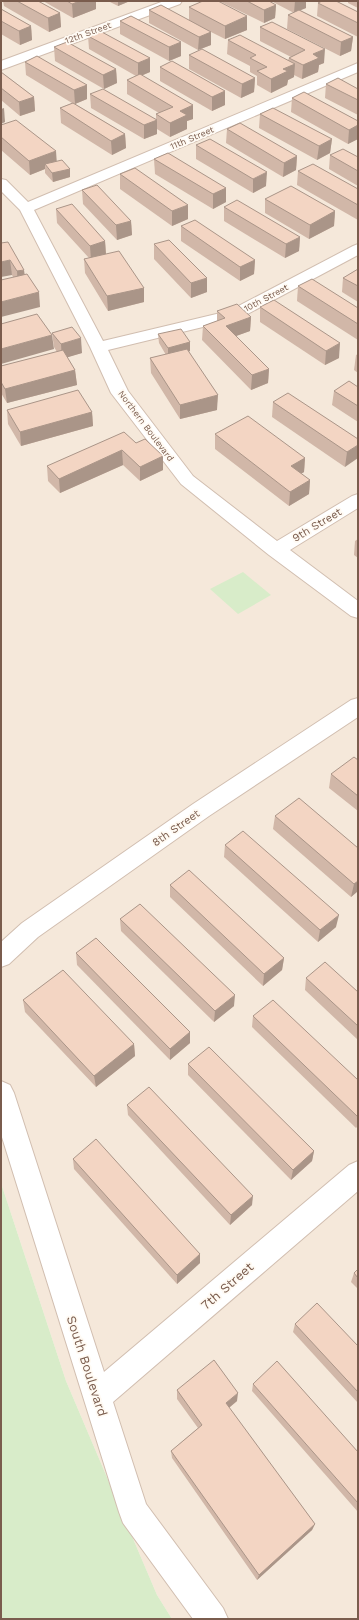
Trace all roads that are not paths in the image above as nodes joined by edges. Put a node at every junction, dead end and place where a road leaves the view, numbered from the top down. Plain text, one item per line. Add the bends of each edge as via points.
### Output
1 (176, 1) edge
2 (1, 66) edge
3 (358, 67) edge
4 (1, 183) edge
5 (26, 208) junction
6 (358, 249) edge
7 (98, 347) junction
8 (358, 500) edge
9 (276, 550) junction
10 (358, 611) edge
11 (358, 706) edge
12 (1, 957) edge
13 (1, 1093) edge
14 (358, 1174) edge
15 (97, 1397) junction
16 (212, 1619) edge

1 - 2 street, 12th Street
3 - 5 street, 11th Street
4 - 5 street, Northern Boulevard
5 - 7 street, Northern Boulevard
6 - 7 street, 10th Street via 234,315
7 - 9 street, Northern Boulevard via 120,394 187,480
8 - 9 street, 9th Street
9 - 10 street, Northern Boulevard
11 - 12 street, 8th Street via 201,810 30,930
13 - 15 street, South Boulevard
14 - 15 street, 7th Street
15 - 16 street, South Boulevard via 134,1512

